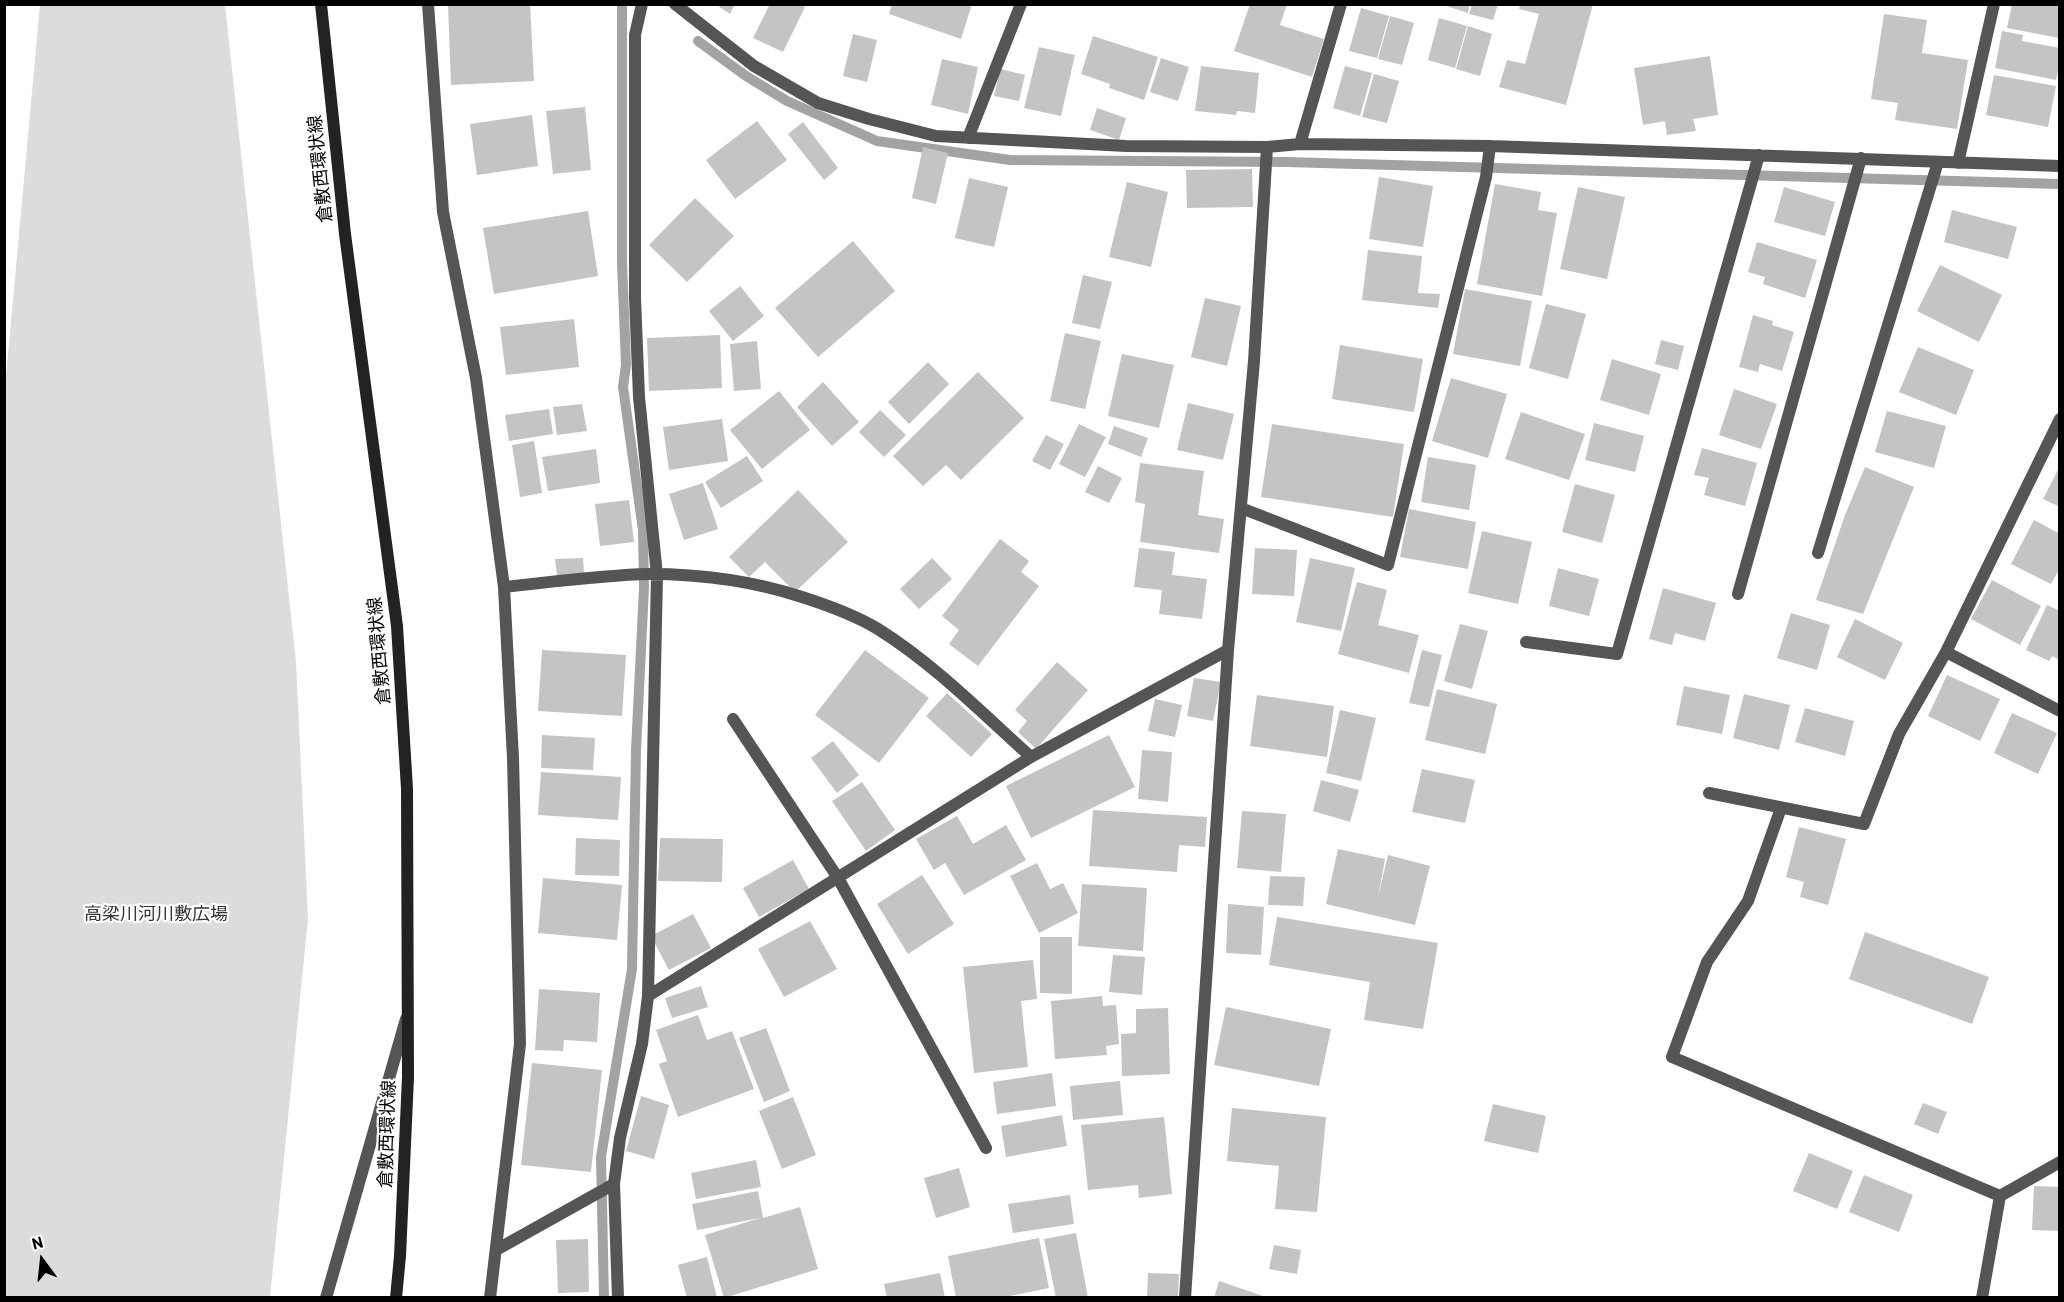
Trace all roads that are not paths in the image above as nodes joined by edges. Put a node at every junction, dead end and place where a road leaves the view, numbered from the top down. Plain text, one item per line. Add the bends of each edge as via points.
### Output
1 (321, 4) edge
2 (428, 4) edge
3 (642, 4) edge
4 (675, 4) edge
5 (1021, 4) edge
6 (1341, 4) edge
7 (1994, 4) edge
8 (968, 138) junction
9 (1300, 144) junction
10 (1490, 146) junction
11 (1266, 157) junction
12 (1757, 160) junction
13 (1958, 163) junction
14 (1860, 164) junction
15 (2060, 166) edge
16 (1937, 167) junction
17 (2060, 419) edge
18 (1241, 508) junction
19 (1818, 553) dead end
20 (654, 574) junction
21 (504, 587) junction
22 (1738, 594) dead end
23 (1526, 642) dead end
24 (1228, 650) junction
25 (1946, 652) junction
26 (2060, 711) edge
27 (734, 718) dead end
28 (1031, 758) junction
29 (1709, 793) dead end
30 (1781, 808) junction
31 (838, 878) junction
32 (648, 996) junction
33 (408, 1010) junction
34 (986, 1148) dead end
35 (2060, 1162) edge
36 (612, 1185) junction
37 (2000, 1196) junction
38 (496, 1250) junction
39 (326, 1298) edge
40 (396, 1298) edge
41 (490, 1298) edge
42 (618, 1298) edge
43 (1185, 1298) edge
44 (1982, 1298) edge

1 - 33 main road, 倉敷西環状線 via 345,234 397,626 407,789
2 - 21 street via 442,212 476,378
3 - 20 street via 635,35 635,298
4 - 8 street via 754,66 818,103 936,136
5 - 8 street
6 - 9 street
7 - 13 street
8 - 11 street
9 - 10 street
9 - 11 street
10 - 12 street
10 - 18 street via 1486,177 1388,565
11 - 18 street
12 - 14 street
12 - 23 street via 1617,654
13 - 15 street
13 - 16 street
14 - 16 street
14 - 22 street
16 - 19 street
17 - 25 street
18 - 24 street
20 - 21 street
20 - 28 street via 728,579 770,587 826,604 876,628 927,664
20 - 32 street
21 - 38 street via 513,758 520,1044
24 - 28 street
24 - 43 street
25 - 26 street
25 - 30 street via 1899,734 1864,824
27 - 31 street
28 - 31 street
29 - 30 street
30 - 37 street via 1748,901 1707,962 1672,1057
31 - 32 street
31 - 34 street
32 - 36 street via 642,1044
33 - 39 street
33 - 40 main road, 倉敷西環状線
35 - 37 street
36 - 38 street
36 - 42 street
37 - 44 street
38 - 41 street

